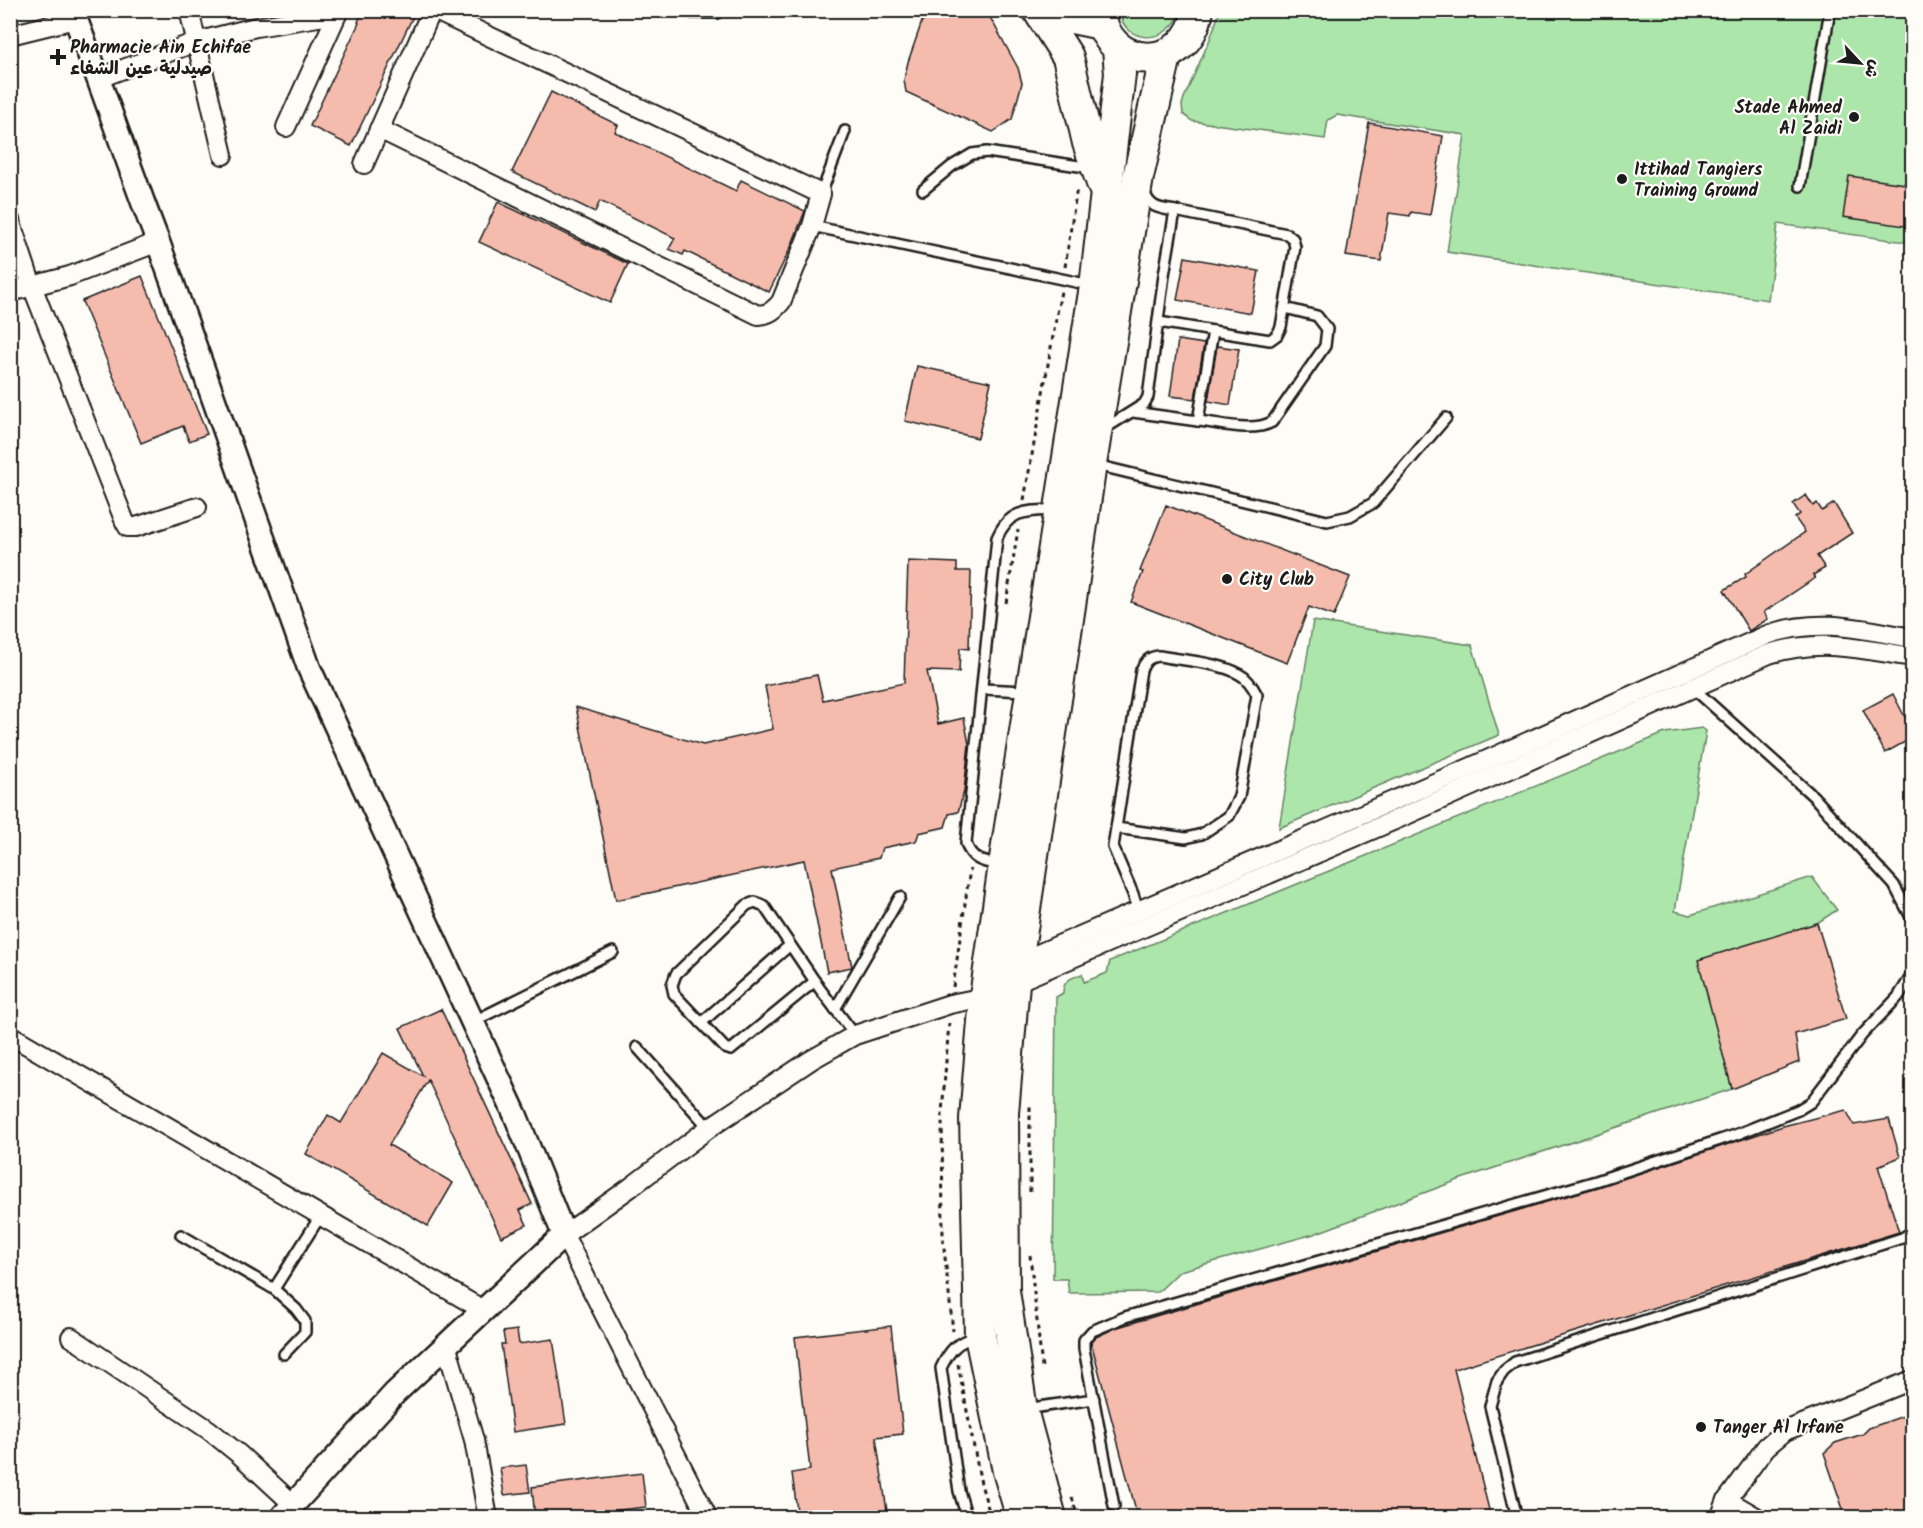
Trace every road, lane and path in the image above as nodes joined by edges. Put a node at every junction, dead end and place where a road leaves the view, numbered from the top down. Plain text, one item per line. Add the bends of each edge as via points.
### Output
1 (189, 10) edge
2 (433, 10) edge
3 (686, 10) edge
4 (719, 10) edge
5 (1038, 10) edge
6 (1053, 10) edge
7 (1830, 10) edge
8 (1198, 11) edge
9 (338, 12) edge
10 (73, 15) edge
11 (259, 19) edge
12 (1108, 30) edge
13 (10, 35) edge
14 (196, 42) junction
15 (1166, 56) junction
16 (99, 78) junction
17 (286, 127) dead end
18 (379, 129) junction
19 (845, 131) dead end
20 (223, 155) dead end
21 (364, 164) dead end
22 (1138, 177) junction
23 (1102, 182) junction
24 (1800, 186) dead end
25 (923, 190) dead end
26 (821, 194) junction
27 (1175, 211) junction
28 (10, 220) edge
29 (812, 226) junction
30 (158, 242) junction
31 (32, 286) junction
32 (1095, 286) junction
33 (10, 292) edge
34 (1285, 308) junction
35 (1159, 322) junction
36 (1213, 331) junction
37 (1133, 412) junction
38 (1446, 418) dead end
39 (1198, 421) junction
40 (1096, 433) junction
41 (1091, 464) junction
42 (197, 507) dead end
43 (1059, 510) junction
44 (1912, 638) edge
45 (1912, 657) edge
46 (1694, 688) junction
47 (983, 689) junction
48 (1031, 691) junction
49 (1116, 828) junction
50 (1004, 865) junction
51 (900, 897) dead end
52 (1138, 911) junction
53 (1912, 919) edge
54 (790, 945) junction
55 (613, 952) dead end
56 (1015, 973) junction
57 (1912, 975) edge
58 (815, 981) junction
59 (986, 997) junction
60 (836, 1010) junction
61 (472, 1022) junction
62 (701, 1023) junction
63 (10, 1035) edge
64 (855, 1035) junction
65 (637, 1047) dead end
66 (1030, 1091) dead end
67 (709, 1128) junction
68 (1029, 1195) dead end
69 (321, 1215) junction
70 (1912, 1232) edge
71 (564, 1234) junction
72 (181, 1235) dead end
73 (1029, 1253) dead end
74 (274, 1290) junction
75 (483, 1310) junction
76 (980, 1336) junction
77 (71, 1337) dead end
78 (446, 1344) junction
79 (284, 1354) dead end
80 (1042, 1371) dead end
81 (1912, 1380) edge
82 (1094, 1399) junction
83 (1022, 1410) junction
84 (1072, 1495) dead end
85 (1727, 1500) junction
86 (1114, 1506) dead end
87 (287, 1511) edge
88 (488, 1518) edge
89 (708, 1518) edge
90 (967, 1518) edge
91 (1022, 1518) edge
92 (1051, 1518) edge
93 (1078, 1518) edge
94 (1517, 1518) edge
95 (1720, 1518) edge
96 (1758, 1518) edge

1 - 14 street
2 - 18 street
2 - 26 street
3 - 4 lane
5 - 23 highway via 1068,57 1088,142
6 - 12 street via 1071,24
7 - 24 lane
8 - 15 highway via 1187,40
9 - 11 street
9 - 17 street
10 - 13 street
10 - 16 street
11 - 14 street
12 - 15 highway via 1132,55
12 - 23 highway via 1120,74
14 - 16 street
14 - 20 street
15 - 22 highway
16 - 30 street
18 - 21 street
18 - 29 street via 758,315 773,311 782,302
19 - 26 lane
22 - 27 lane via 1148,202
22 - 40 highway
23 - 25 lane via 987,152 972,154
23 - 32 highway
26 - 29 street
27 - 34 lane via 1287,234 1293,239
27 - 35 lane
28 - 31 street
29 - 32 lane
30 - 31 street
30 - 61 street via 309,668
31 - 33 street
31 - 42 street via 128,527
32 - 43 highway
34 - 36 lane via 1281,327 1270,340
34 - 39 lane via 1317,316 1327,329 1325,346 1272,422 1251,427
35 - 36 lane
35 - 37 lane via 1148,397
36 - 39 lane
37 - 39 lane
37 - 40 lane
38 - 41 lane via 1372,503 1350,516 1327,521
40 - 41 highway
41 - 56 highway
43 - 47 lane via 1022,512 1001,528
43 - 48 highway
44 - 52 street via 1832,624 1775,632
45 - 46 street via 1833,645 1790,648
46 - 53 lane via 1813,796 1894,885
46 - 56 street via 1402,818
47 - 48 lane
47 - 50 lane via 966,843 978,860
48 - 50 highway
49 - 49 lane via 1145,660 1160,656 1240,674 1257,695 1239,797 1229,816 1202,834 1186,838
49 - 52 lane via 1113,847
50 - 59 highway
51 - 60 lane
52 - 56 street
54 - 58 lane
54 - 62 lane
54 - 62 lane via 764,906 755,902 747,906 676,974 674,994
55 - 61 lane
56 - 83 highway via 1003,1113 1004,1291
57 - 82 lane via 1811,1102 1798,1110 1596,1180 1125,1317 1092,1331 1084,1340
58 - 60 lane
58 - 62 lane via 731,1050 724,1048
59 - 64 street via 950,1004
59 - 76 highway via 975,1119
60 - 64 lane
61 - 71 street
63 - 69 street
64 - 67 street
65 - 67 lane
66 - 68 path
67 - 71 street
69 - 74 lane
69 - 75 street
70 - 94 lane via 1515,1362 1497,1382 1490,1406
71 - 75 street
71 - 89 street
72 - 74 lane
73 - 80 path
74 - 79 lane via 305,1321 304,1332
75 - 78 street
76 - 90 lane via 955,1346 941,1368 959,1491
76 - 91 highway via 1008,1471
77 - 87 street via 209,1430 240,1455
78 - 87 street via 395,1393
78 - 88 street via 474,1440
81 - 85 street via 1785,1431 1766,1447
82 - 83 lane
82 - 86 lane
83 - 92 highway
84 - 93 path
85 - 95 street
85 - 96 street

